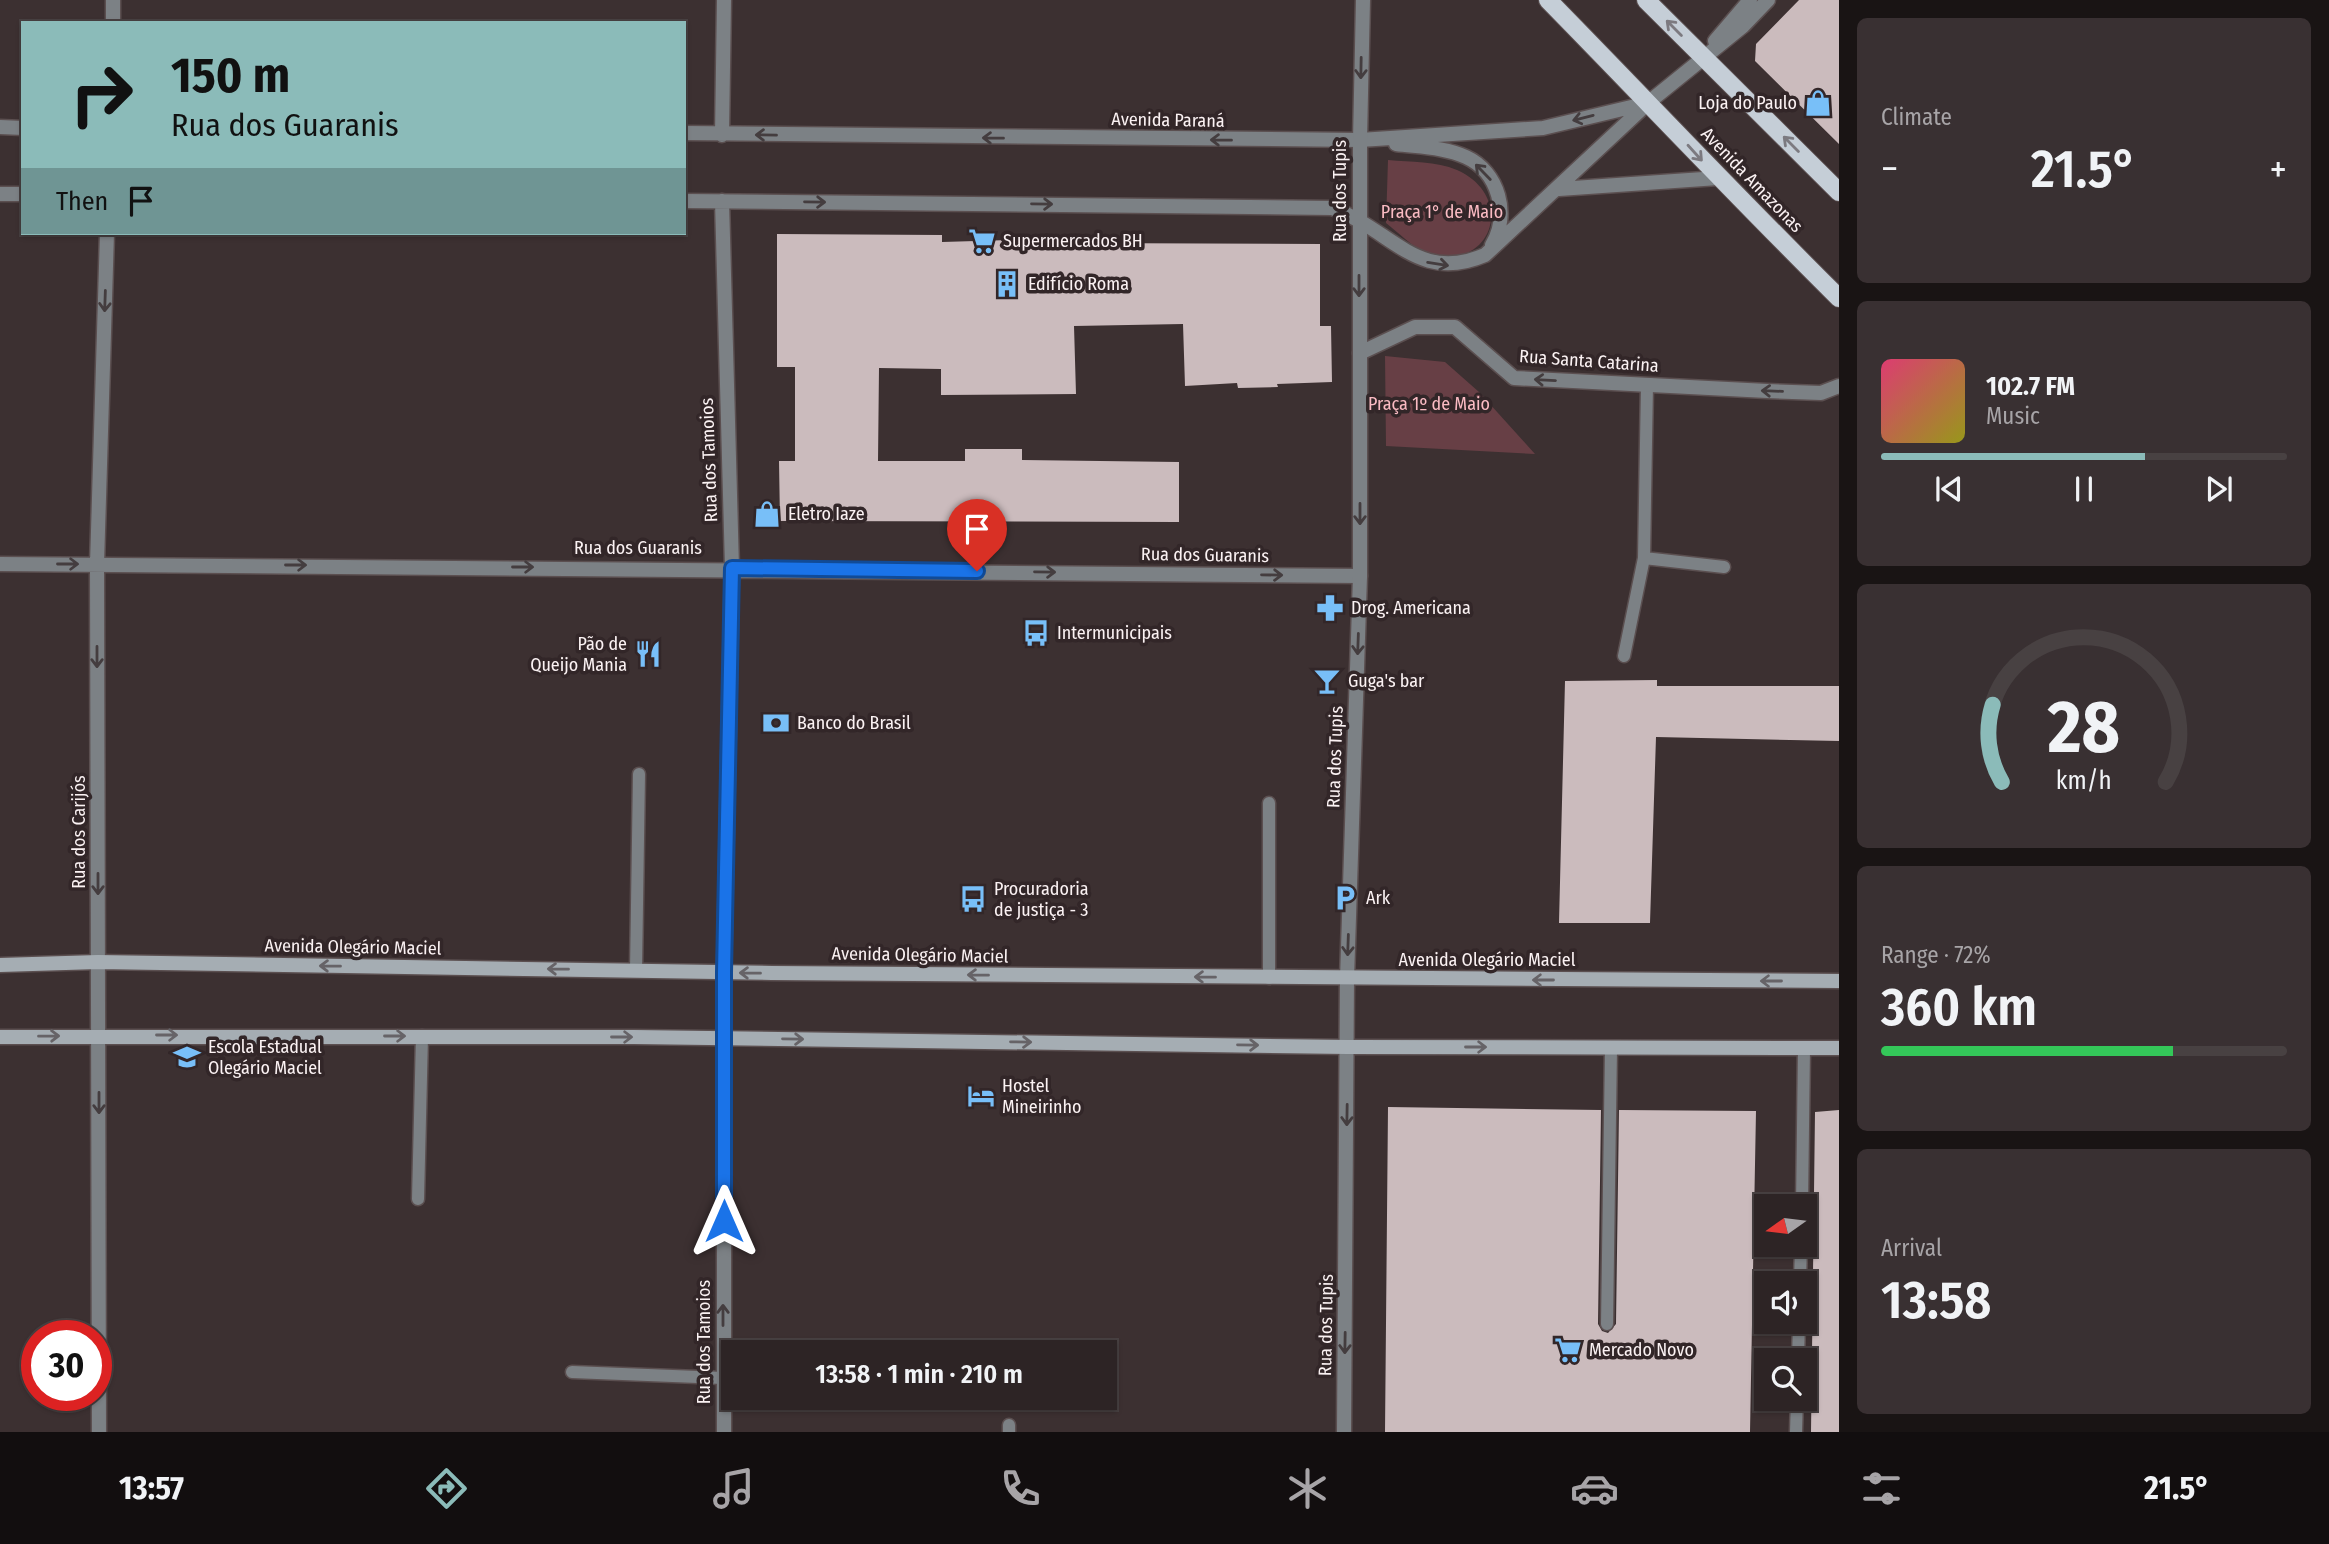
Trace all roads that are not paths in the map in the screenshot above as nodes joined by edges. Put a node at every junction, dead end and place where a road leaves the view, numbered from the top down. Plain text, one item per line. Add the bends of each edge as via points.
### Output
1 (113, 0) edge
2 (724, 0) edge
3 (1363, 0) edge
4 (1548, 0) edge
5 (1646, 0) edge
6 (1750, 0) edge
7 (1768, 0) edge
8 (113, 21) edge
9 (1703, 57) junction
10 (1649, 102) junction
11 (0, 127) edge
12 (21, 128) edge
13 (686, 133) edge
14 (722, 135) junction
15 (1360, 140) junction
16 (1718, 178) junction
17 (1559, 189) junction
18 (1839, 192) edge
19 (0, 194) edge
20 (21, 194) edge
21 (686, 201) edge
22 (722, 201) junction
23 (1359, 218) junction
24 (107, 235) edge
25 (1485, 256) junction
26 (1839, 298) edge
27 (1360, 353) junction
28 (1647, 385) junction
29 (1839, 386) edge
30 (1644, 558) junction
31 (0, 564) edge
32 (97, 564) junction
33 (1724, 567) dead end
34 (732, 568) junction
35 (1360, 576) junction
36 (1625, 656) dead end
37 (639, 774) dead end
38 (1269, 803) dead end
39 (99, 962) junction
40 (0, 965) edge
41 (636, 970) junction
42 (724, 972) junction
43 (1269, 978) junction
44 (1347, 979) junction
45 (1839, 981) edge
46 (99, 1035) junction
47 (422, 1036) junction
48 (0, 1037) edge
49 (725, 1038) junction
50 (1348, 1047) junction
51 (1611, 1048) junction
52 (1804, 1048) junction
53 (1839, 1048) edge
54 (1802, 1194) edge
55 (418, 1199) dead end
56 (1607, 1324) dead end
57 (723, 1340) edge
58 (572, 1372) dead end
59 (721, 1378) edge
60 (724, 1410) edge
61 (1797, 1411) edge
62 (99, 1432) edge
63 (724, 1432) edge
64 (1344, 1432) edge
65 (1796, 1432) edge

1 - 8 street
2 - 14 street
3 -> 15 street, Rua dos Tupis
4 - 10 main road, Avenida Amazonas
9 -> 5 main road
6 - 9 street
7 - 9 street
9 - 10 street, Avenida Paraná
18 -> 9 main road
10 -> 15 street, Avenida Paraná via 1543,128
10 -> 16 main road, Avenida Amazonas
10 - 17 street, Avenida Paraná
11 - 12 street
13 - 14 street, Avenida Paraná
15 -> 14 street, Avenida Paraná
15 - 23 street, Rua dos Tupis
25 -> 15 street via 1499,233 1501,212 1499,192 1487,173 1467,157 1438,149
16 - 17 street
16 - 26 main road, Avenida Amazonas
17 - 25 street, Avenida Paraná
19 - 20 street
21 - 22 street, Avenida Paraná
22 -> 23 street, Avenida Paraná via 1332,208
22 - 34 street, Rua dos Tamoios
23 -> 25 street, Avenida Paraná via 1421,260 1447,266
23 -> 27 street, Rua dos Tupis
24 -> 32 street, Rua dos Carijós
28 -> 27 street, Rua Santa Catarina via 1514,378 1455,327 1415,327
27 -> 35 street, Rua dos Tupis
29 -> 28 street, Rua Santa Catarina via 1821,393
28 - 30 lane
30 - 33 lane
30 - 36 lane
31 -> 32 street, Rua dos Guaranis
32 -> 34 street, Rua dos Guaranis
32 -> 39 street, Rua dos Carijós
34 -> 35 street, Rua dos Guaranis
34 - 42 street, Rua dos Tamoios
35 -> 44 street, Rua dos Tupis
37 - 41 lane
38 - 43 lane
39 - 40 main road, Avenida Olegário Maciel
41 -> 39 main road, Avenida Olegário Maciel
39 - 46 street, Rua dos Carijós
41 - 42 main road, Avenida Olegário Maciel
43 -> 42 main road, Avenida Olegário Maciel
42 - 49 street, Rua dos Tamoios
43 - 44 main road, Avenida Olegário Maciel
45 -> 44 main road, Avenida Olegário Maciel
44 - 50 street, Rua dos Tupis
46 -> 47 main road
48 -> 46 main road
46 -> 62 street, Rua dos Carijós
47 -> 49 main road
47 - 55 lane
49 -> 50 main road
57 -> 49 street, Rua dos Tamoios
50 -> 51 main road
50 -> 64 street, Rua dos Tupis
51 - 52 main road
51 - 56 lane
52 - 53 main road
52 - 54 lane
58 - 59 lane
60 - 63 street, Rua dos Tamoios
61 - 65 lane

